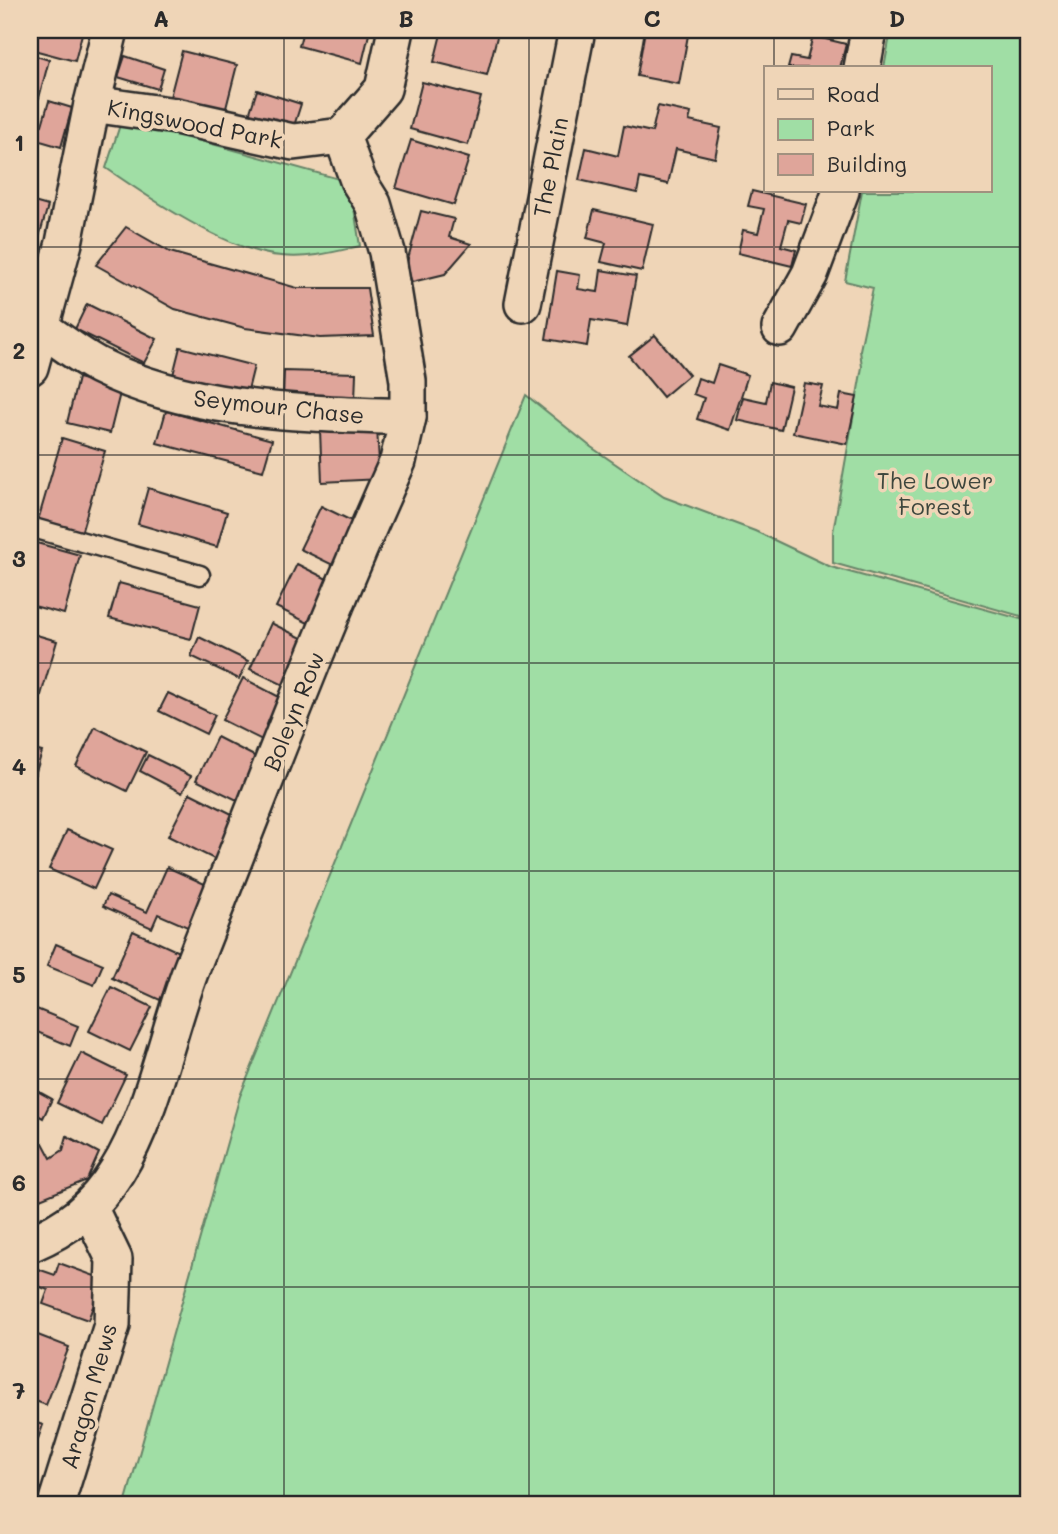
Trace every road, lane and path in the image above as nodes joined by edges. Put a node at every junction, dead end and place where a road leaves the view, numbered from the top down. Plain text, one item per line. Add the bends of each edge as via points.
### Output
1 (110, 30) edge
2 (396, 30) edge
3 (577, 30) edge
4 (869, 30) edge
5 (862, 66) edge
6 (92, 104) junction
7 (342, 136) junction
8 (841, 192) edge
9 (523, 304) dead end
10 (41, 328) junction
11 (780, 328) dead end
12 (30, 367) edge
13 (408, 417) junction
14 (30, 527) edge
15 (200, 575) dead end
16 (89, 1207) junction
17 (30, 1244) edge
18 (56, 1504) edge

1 - 6 street, Kingswood Park
2 - 7 street via 383,89
3 - 9 street, The Plain
4 - 5 street
6 - 7 street, Kingswood Park via 293,142
6 - 10 street, Kingswood Park via 64,243
7 - 13 street, Boleyn Row via 373,204 387,253 408,381
8 - 11 street via 810,274
10 - 12 street, Kingswood Park
10 - 13 street, Seymour Chase via 100,366 187,398 302,412
13 - 16 street, Boleyn Row via 398,461 191,970 133,1139 118,1171
14 - 15 lane
16 - 17 street, Boleyn Row via 62,1231
16 - 18 street, Aragon Mews via 114,1259 112,1325

